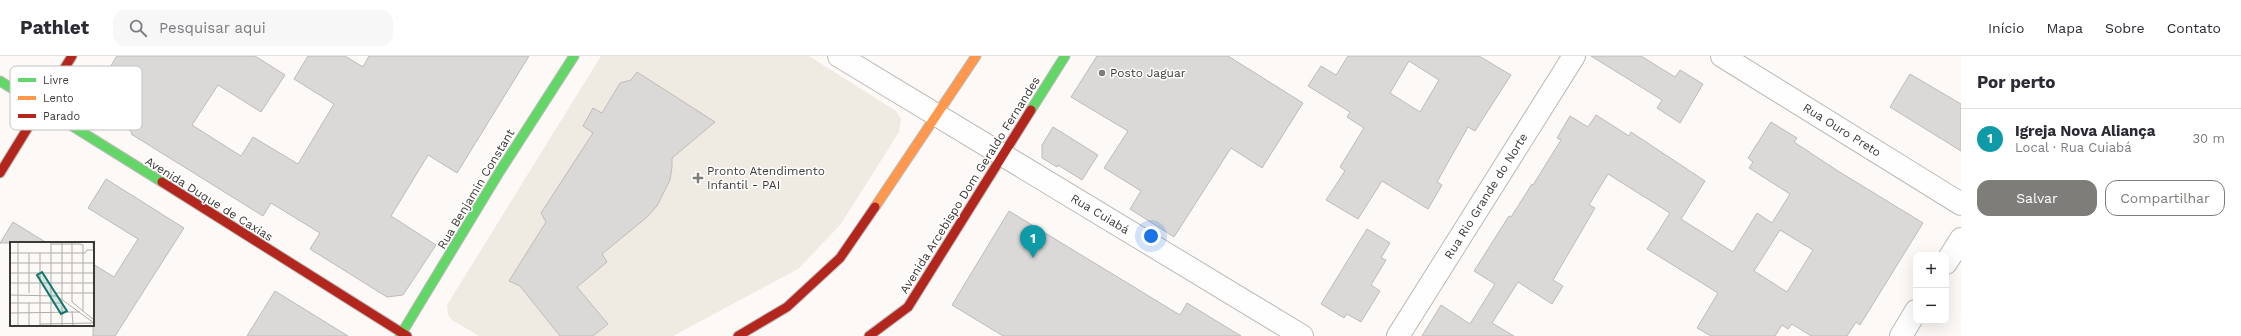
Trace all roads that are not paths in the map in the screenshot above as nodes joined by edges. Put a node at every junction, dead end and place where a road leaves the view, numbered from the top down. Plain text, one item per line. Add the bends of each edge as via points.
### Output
1 (72, 56) edge
2 (574, 56) edge
3 (839, 56) edge
4 (976, 56) edge
5 (1065, 56) edge
6 (1574, 56) edge
7 (1722, 56) edge
8 (66, 66) edge
9 (0, 81) edge
10 (10, 87) edge
11 (937, 117) junction
12 (26, 130) edge
13 (79, 130) edge
14 (1004, 156) junction
15 (0, 173) edge
16 (1961, 204) edge
17 (1961, 240) edge
18 (1949, 258) edge
19 (908, 307) junction
20 (1913, 316) edge
21 (403, 335) edge
22 (738, 336) edge
23 (869, 336) edge
24 (886, 336) edge
25 (1302, 336) edge
26 (1398, 336) edge
27 (1901, 336) edge

1 - 8 main road
2 - 21 main road, Rua Benjamin Constant via 500,171
3 - 11 street, Rua Cuiabá
4 - 11 main road
5 - 14 main road, Avenida Arcebispo Dom Geraldo Fernandes
6 - 26 street, Rua Rio Grande do Norte
7 - 16 street, Rua Ouro Preto
9 - 10 main road, Avenida Duque de Caxias
11 - 14 street, Rua Cuiabá
11 - 22 main road via 840,258 787,307
12 - 15 main road
13 - 21 main road, Avenida Duque de Caxias
14 - 19 main road, Avenida Arcebispo Dom Geraldo Fernandes
14 - 25 street, Rua Cuiabá
17 - 18 street
19 - 23 main road
19 - 24 street
20 - 27 street

